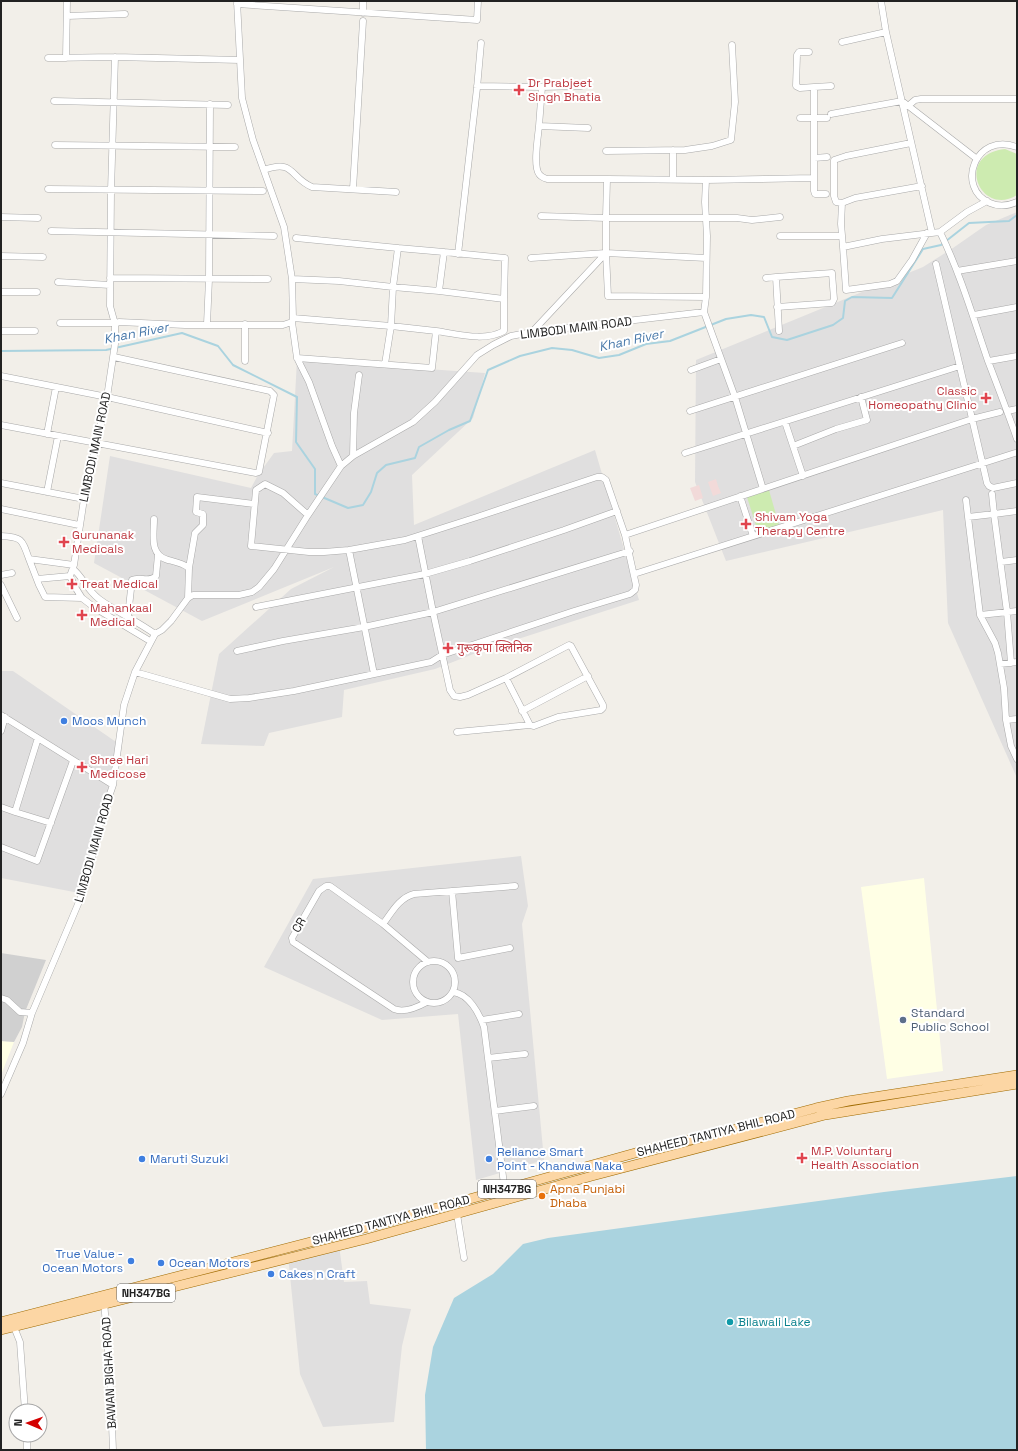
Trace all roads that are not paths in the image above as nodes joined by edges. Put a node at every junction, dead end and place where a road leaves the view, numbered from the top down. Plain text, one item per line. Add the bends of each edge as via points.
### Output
1 (67, 1) edge
2 (363, 1) edge
3 (478, 1) edge
4 (881, 1) edge
5 (237, 3) edge
6 (363, 13) junction
7 (125, 14) dead end
8 (67, 16) junction
9 (363, 21) dead end
10 (886, 32) junction
11 (842, 42) dead end
12 (481, 43) dead end
13 (732, 45) dead end
14 (809, 52) dead end
15 (115, 57) junction
16 (48, 58) dead end
17 (66, 58) junction
18 (240, 60) junction
19 (477, 86) junction
20 (542, 86) junction
21 (581, 86) dead end
22 (831, 86) dead end
23 (814, 87) junction
24 (1017, 100) edge
25 (54, 101) dead end
26 (902, 101) junction
27 (113, 102) junction
28 (210, 104) junction
29 (228, 105) dead end
30 (908, 106) junction
31 (800, 118) dead end
32 (814, 118) junction
33 (539, 126) junction
34 (588, 128) dead end
35 (912, 143) junction
36 (55, 145) dead end
37 (112, 145) junction
38 (210, 147) junction
39 (235, 147) dead end
40 (1017, 147) edge
41 (673, 150) junction
42 (606, 151) dead end
43 (827, 157) dead end
44 (814, 158) junction
45 (977, 159) junction
46 (264, 170) junction
47 (814, 178) junction
48 (607, 179) junction
49 (672, 179) junction
50 (706, 180) junction
51 (922, 186) junction
52 (353, 189) junction
53 (48, 190) dead end
54 (111, 191) junction
55 (210, 191) junction
56 (263, 191) dead end
57 (396, 192) dead end
58 (826, 194) dead end
59 (987, 201) junction
60 (1017, 202) edge
61 (842, 203) junction
62 (541, 216) dead end
63 (1, 217) edge
64 (780, 217) dead end
65 (38, 218) dead end
66 (606, 218) junction
67 (706, 218) junction
68 (51, 231) dead end
69 (940, 232) junction
70 (111, 233) junction
71 (930, 233) junction
72 (209, 235) junction
73 (274, 236) dead end
74 (780, 236) dead end
75 (842, 236) junction
76 (296, 238) dead end
77 (398, 248) junction
78 (843, 248) junction
79 (444, 252) junction
80 (606, 253) junction
81 (458, 254) junction
82 (1, 256) edge
83 (42, 257) dead end
84 (531, 258) dead end
85 (706, 258) junction
86 (1017, 261) edge
87 (936, 264) dead end
88 (957, 271) junction
89 (845, 272) junction
90 (832, 273) junction
91 (776, 277) junction
92 (766, 278) dead end
93 (209, 279) junction
94 (268, 279) dead end
95 (292, 279) junction
96 (110, 281) junction
97 (58, 282) dead end
98 (393, 286) junction
99 (439, 290) junction
100 (1, 292) edge
101 (37, 292) dead end
102 (706, 296) junction
103 (504, 299) junction
104 (778, 307) junction
105 (1017, 307) edge
106 (704, 312) junction
107 (974, 315) junction
108 (290, 322) junction
109 (60, 323) dead end
110 (115, 324) junction
111 (207, 324) junction
112 (245, 324) junction
113 (391, 326) junction
114 (436, 330) junction
115 (1, 331) edge
116 (35, 331) dead end
117 (779, 331) dead end
118 (532, 332) junction
119 (902, 343) dead end
120 (114, 356) junction
121 (1017, 356) edge
122 (297, 358) junction
123 (720, 359) junction
124 (245, 361) dead end
125 (988, 361) junction
126 (385, 364) junction
127 (960, 366) junction
128 (690, 370) dead end
129 (359, 375) dead end
130 (1, 376) edge
131 (56, 387) junction
132 (107, 396) junction
133 (734, 397) junction
134 (861, 397) junction
135 (1017, 409) edge
136 (1004, 411) junction
137 (690, 412) dead end
138 (972, 419) junction
139 (785, 422) junction
140 (1, 425) edge
141 (268, 433) junction
142 (46, 434) junction
143 (746, 434) junction
144 (58, 436) junction
145 (1017, 439) edge
146 (96, 442) junction
147 (793, 446) junction
148 (685, 453) dead end
149 (1015, 453) dead end
150 (353, 456) junction
151 (982, 463) junction
152 (341, 466) junction
153 (802, 476) junction
154 (1, 483) edge
155 (1017, 483) edge
156 (763, 489) junction
157 (47, 492) junction
158 (992, 494) dead end
159 (740, 496) junction
160 (84, 499) junction
161 (966, 500) dead end
162 (254, 504) junction
163 (1, 509) edge
164 (617, 511) junction
165 (1017, 511) edge
166 (308, 514) junction
167 (994, 514) junction
168 (968, 517) junction
169 (154, 519) dead end
170 (79, 524) junction
171 (625, 535) junction
172 (1, 536) edge
173 (418, 536) junction
174 (753, 536) junction
175 (285, 550) junction
176 (349, 550) junction
177 (630, 551) junction
178 (158, 555) junction
179 (29, 559) junction
180 (1017, 560) edge
181 (1001, 562) junction
182 (73, 567) junction
183 (189, 568) junction
184 (12, 573) dead end
185 (425, 574) junction
186 (634, 574) junction
187 (1, 575) edge
188 (70, 576) junction
189 (37, 579) junction
190 (1, 584) edge
191 (358, 588) junction
192 (82, 598) junction
193 (188, 598) junction
194 (256, 607) dead end
195 (1017, 611) edge
196 (433, 612) junction
197 (1007, 612) junction
198 (980, 614) junction
199 (128, 616) junction
200 (17, 618) dead end
201 (364, 627) junction
202 (155, 634) junction
203 (150, 641) junction
204 (237, 651) dead end
205 (442, 656) junction
206 (1014, 663) edge
207 (1000, 664) junction
208 (135, 672) junction
209 (374, 674) junction
210 (588, 676) junction
211 (506, 678) junction
212 (522, 711) junction
213 (3, 716) edge
214 (1017, 719) edge
215 (1006, 720) junction
216 (530, 725) junction
217 (1, 731) edge
218 (456, 732) dead end
219 (38, 738) junction
220 (1017, 759) edge
221 (73, 761) junction
222 (113, 785) junction
223 (1, 807) edge
224 (15, 812) junction
225 (50, 823) junction
226 (1, 847) edge
227 (515, 886) dead end
228 (452, 891) junction
229 (383, 924) junction
230 (510, 948) dead end
231 (458, 958) junction
232 (428, 962) junction
233 (450, 968) junction
234 (453, 992) junction
235 (1, 998) edge
236 (427, 1002) junction
237 (32, 1013) junction
238 (519, 1014) dead end
239 (482, 1020) junction
240 (526, 1054) dead end
241 (488, 1058) junction
242 (1017, 1076) edge
243 (1017, 1084) edge
244 (1, 1094) edge
245 (534, 1106) dead end
246 (495, 1111) junction
247 (505, 1189) junction
248 (506, 1200) junction
249 (457, 1214) junction
250 (464, 1258) dead end
251 (104, 1300) junction
252 (1, 1322) edge
253 (14, 1327) junction
254 (1, 1330) edge
255 (24, 1403) edge
256 (113, 1450) edge

1 - 8 street
2 - 6 street
3 - 6 street via 476,20
4 - 10 street
5 - 6 street
5 - 18 street
7 - 8 street
8 - 17 street
9 - 52 street
10 - 11 street
10 - 26 street
12 - 19 street
13 - 41 street via 735,102 731,140 712,146
14 - 23 street via 799,52 797,55 796,86
15 - 17 street
15 - 18 street
15 - 27 street, LIMBODI MAIN ROAD
16 - 17 street
18 - 46 street via 242,98
19 - 20 street
19 - 81 street
20 - 21 street
20 - 33 street
22 - 23 street
23 - 32 street
24 - 30 street via 921,99
25 - 27 street
26 - 30 street
26 - 32 street
26 - 35 street
27 - 28 street
27 - 37 street, LIMBODI MAIN ROAD
28 - 29 street
28 - 38 street
30 - 45 street
31 - 32 street
32 - 44 street
33 - 34 street
33 - 48 street via 536,166 540,176 547,179
35 - 51 street
35 - 61 street via 834,160 834,196 836,202
36 - 37 street
37 - 38 street
37 - 54 street, LIMBODI MAIN ROAD
38 - 39 street
38 - 55 street
40 - 45 street via 998,144 988,147
41 - 42 street
41 - 49 street
43 - 44 street
44 - 47 street
45 - 59 street via 972,174 974,185
46 - 52 street via 286,166 305,184 312,187
46 - 95 street via 284,227
47 - 50 street
47 - 58 street via 814,193
48 - 49 street
48 - 66 street
49 - 50 street
50 - 67 street
51 - 61 street via 855,198
51 - 71 street
52 - 57 street
53 - 54 street
54 - 55 street
54 - 70 street, LIMBODI MAIN ROAD
55 - 56 street
55 - 72 street
59 - 60 street via 1004,206
59 - 69 street
61 - 75 street
62 - 66 street
63 - 65 street
64 - 67 street via 752,220
66 - 67 street
66 - 80 street
67 - 85 street
68 - 70 street
69 - 71 street
69 - 88 street
70 - 72 street
70 - 96 street, LIMBODI MAIN ROAD
71 - 78 street via 882,239
71 - 89 street via 897,281 848,290 845,288
72 - 73 street
72 - 93 street
74 - 75 street
75 - 78 street
76 - 77 street
77 - 79 street
77 - 98 street
78 - 89 street
79 - 81 street
79 - 99 street
80 - 84 street
80 - 85 street
80 - 102 street via 608,296
80 - 118 street
81 - 103 street via 505,258
82 - 83 street
85 - 102 street
86 - 88 street
87 - 127 street
88 - 107 street
89 - 90 street
90 - 91 street
90 - 104 street via 832,303
91 - 92 street
91 - 104 street
93 - 94 street
93 - 96 street
93 - 111 street
95 - 98 street
95 - 108 street
96 - 97 street
96 - 110 street, LIMBODI MAIN ROAD via 110,306
98 - 99 street
98 - 113 street
99 - 103 street
100 - 101 street
102 - 106 street
103 - 114 street via 504,331 496,335 481,337
104 - 117 street
105 - 107 street
106 - 118 street, LIMBODI MAIN ROAD
106 - 123 street
107 - 125 street
108 - 112 street
108 - 113 street
108 - 122 street
109 - 110 street
110 - 111 street
110 - 120 street, LIMBODI MAIN ROAD
111 - 112 street
112 - 124 street
113 - 114 street
113 - 126 street
114 - 126 street via 432,368
115 - 116 street
118 - 150 street, LIMBODI MAIN ROAD via 511,336 477,355 435,402 413,422
119 - 133 street
120 - 132 street, LIMBODI MAIN ROAD
120 - 141 street via 270,390 274,395
121 - 125 street
122 - 126 street
122 - 152 street via 309,382
123 - 128 street
123 - 133 street
125 - 136 street
127 - 134 street
127 - 138 street
129 - 150 street via 354,413
130 - 131 street
131 - 132 street
131 - 142 street
132 - 141 street
132 - 146 street, LIMBODI MAIN ROAD
133 - 137 street
133 - 143 street
134 - 139 street
134 - 147 street via 867,420
135 - 136 street
136 - 138 street
136 - 145 street
138 - 151 street
138 - 153 street
139 - 143 street
139 - 147 street
140 - 142 street
141 - 146 street via 259,472 256,473
142 - 144 street
143 - 148 street
143 - 156 street
144 - 146 street
144 - 157 street
146 - 160 street, LIMBODI MAIN ROAD
147 - 153 street
149 - 151 street
150 - 152 street, LIMBODI MAIN ROAD
151 - 155 street via 989,486 993,488
151 - 174 street
152 - 166 street, LIMBODI MAIN ROAD
153 - 156 street
154 - 157 street
156 - 159 street
157 - 160 street
158 - 167 street
159 - 171 street
159 - 174 street
160 - 170 street, LIMBODI MAIN ROAD
161 - 168 street
162 - 166 street via 256,490 265,484 283,493
162 - 175 street via 251,546
162 - 183 street via 197,497 196,512 203,514 203,525 196,533
163 - 170 street
164 - 171 street
164 - 173 street via 606,480 597,476
164 - 185 street
165 - 167 street
166 - 175 street, LIMBODI MAIN ROAD
167 - 168 street
167 - 181 street
168 - 198 street
169 - 178 street via 154,545
170 - 182 street, LIMBODI MAIN ROAD
171 - 177 street
172 - 179 street via 18,539 24,543
173 - 176 street
173 - 185 street
174 - 186 street
175 - 176 street
175 - 193 street, LIMBODI MAIN ROAD via 274,570 252,592 239,595 193,595
176 - 191 street
177 - 186 street
177 - 196 street
178 - 183 street
178 - 199 street via 156,576 150,580 132,580
179 - 182 street
179 - 189 street
180 - 181 street
181 - 197 street
182 - 188 street, LIMBODI MAIN ROAD
182 - 199 street via 83,583 100,600
183 - 193 street
184 - 187 street
185 - 191 street
185 - 196 street
186 - 205 street via 635,590 630,594
188 - 189 street
188 - 192 street
189 - 192 street via 45,597
190 - 200 street
191 - 194 street
191 - 201 street
192 - 203 street
193 - 202 street, LIMBODI MAIN ROAD via 162,630
195 - 197 street
196 - 201 street
196 - 205 street
197 - 198 street
197 - 206 street
198 - 207 street via 995,643
199 - 202 street
201 - 204 street
201 - 209 street
202 - 203 street, LIMBODI MAIN ROAD
203 - 208 street, LIMBODI MAIN ROAD
205 - 209 street via 431,662
205 - 211 street via 450,690 454,696 468,695
206 - 207 street
207 - 215 street
208 - 209 street via 230,699 287,692
208 - 222 street, LIMBODI MAIN ROAD via 124,705
210 - 211 street via 569,645
210 - 212 street
210 - 216 street via 603,705 601,710 558,717 534,726
211 - 212 street
212 - 216 street
213 - 217 street
213 - 219 street
214 - 215 street
215 - 220 street via 1011,746
216 - 218 street
219 - 221 street
219 - 224 street
221 - 222 street
221 - 225 street
222 - 237 street, LIMBODI MAIN ROAD via 101,820 84,890
223 - 224 street
224 - 225 street
225 - 226 street via 38,861
227 - 228 street
228 - 229 street via 407,896
228 - 231 street
229 - 232 street, CR
229 - 236 street, CR via 330,886 326,886 319,890 292,940 394,1009 400,1011
230 - 231 street
231 - 233 street
232 - 233 street via 441,962
232 - 236 street via 420,967 414,980 417,993
233 - 234 street via 455,982
234 - 236 street via 437,1003
234 - 239 street via 465,996
235 - 237 street via 20,1012
237 - 244 street, LIMBODI MAIN ROAD via 23,1043
238 - 239 street
239 - 241 street
240 - 241 street
241 - 246 street
242 - 247 main road, SHAHEED TANTIYA BHIL ROAD / NH347BG via 816,1108 646,1150
243 - 248 main road, SHAHEED TANTIYA BHIL ROAD / NH347BG via 825,1115
245 - 246 street
246 - 247 street
247 - 248 street
247 - 251 main road, SHAHEED TANTIYA BHIL ROAD / NH347BG
248 - 249 main road, SHAHEED TANTIYA BHIL ROAD / NH347BG
249 - 250 street
249 - 251 main road, SHAHEED TANTIYA BHIL ROAD / NH347BG via 366,1239
251 - 252 main road, SHAHEED TANTIYA BHIL ROAD / NH347BG
251 - 253 main road, SHAHEED TANTIYA BHIL ROAD / NH347BG
251 - 256 street, BAWAN BIGHA ROAD
253 - 254 main road, SHAHEED TANTIYA BHIL ROAD / NH347BG
253 - 255 street via 20,1342

